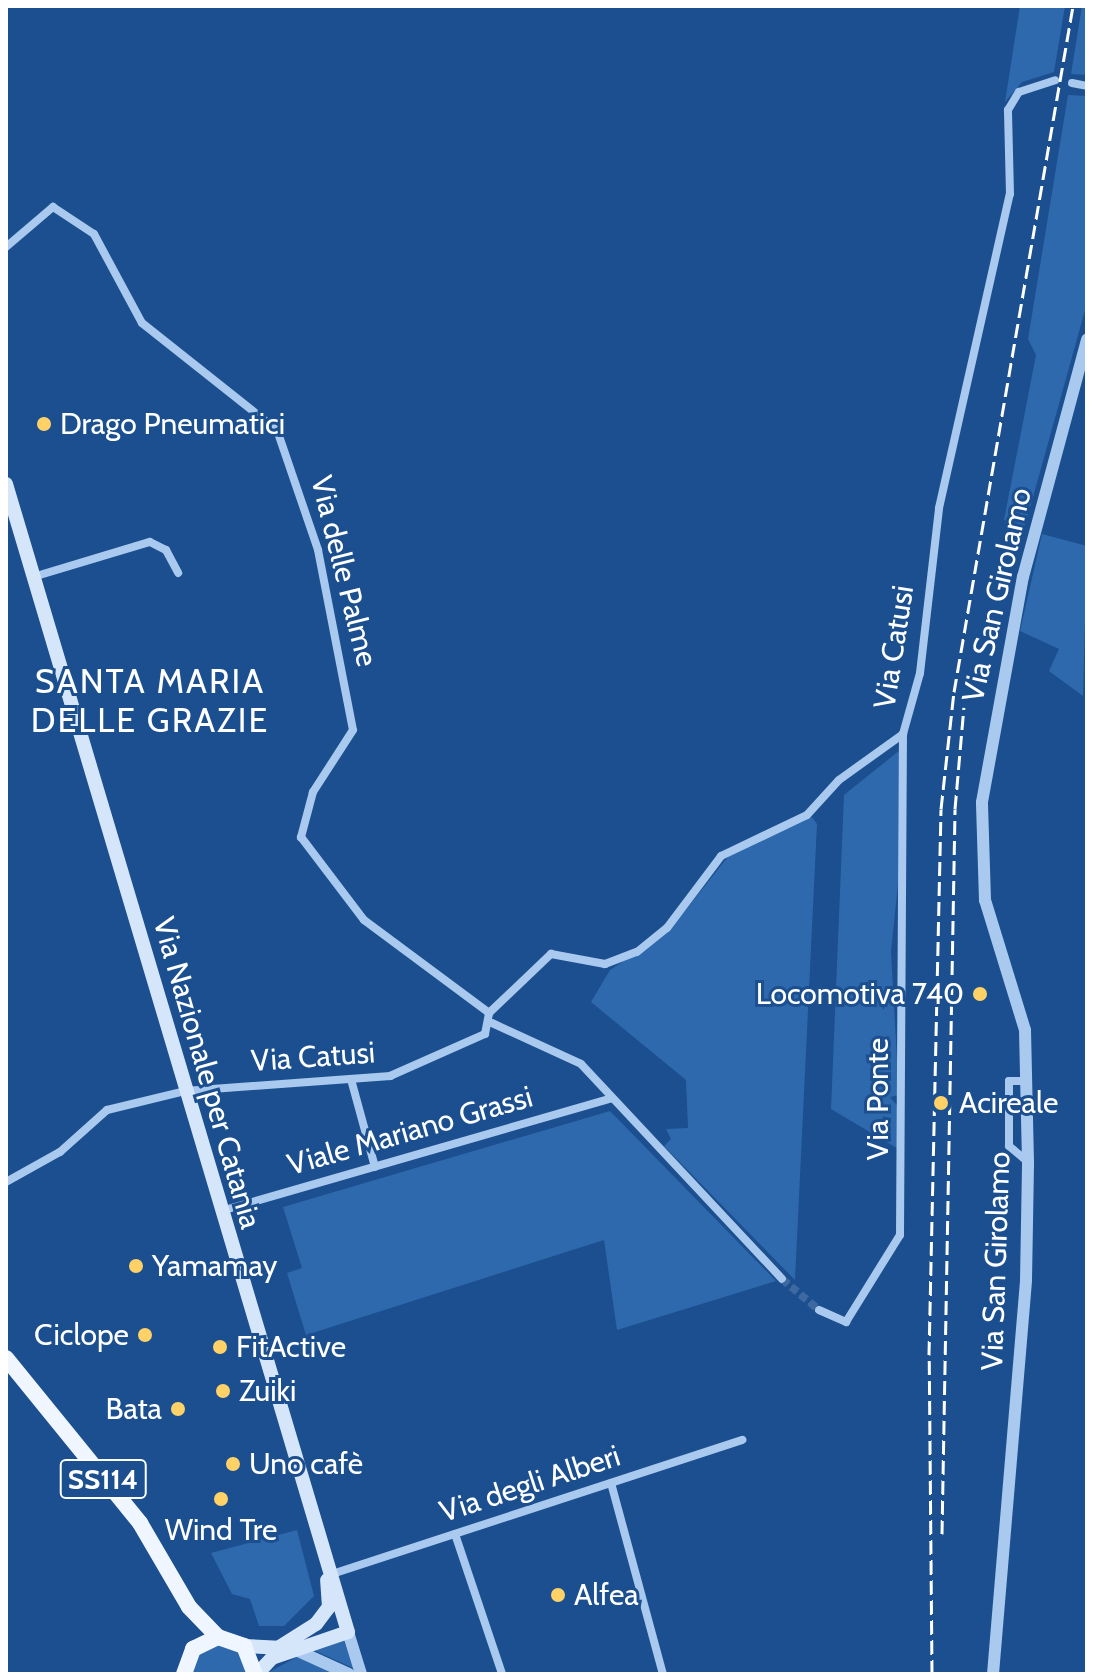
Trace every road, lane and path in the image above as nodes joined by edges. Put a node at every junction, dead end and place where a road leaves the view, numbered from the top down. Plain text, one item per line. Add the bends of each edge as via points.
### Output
1 (1055, 80) dead end
2 (1072, 83) dead end
3 (1087, 86) edge
4 (6, 247) edge
5 (1087, 339) edge
6 (6, 484) edge
7 (178, 573) dead end
8 (33, 577) junction
9 (903, 734) junction
10 (489, 1013) junction
11 (492, 1023) junction
12 (1026, 1081) junction
13 (352, 1083) junction
14 (185, 1091) junction
15 (612, 1098) junction
16 (1028, 1162) junction
17 (375, 1167) junction
18 (6, 1182) edge
19 (220, 1211) junction
20 (782, 1279) tunnel mouth
21 (819, 1310) tunnel mouth
22 (6, 1358) edge
23 (743, 1440) dead end
24 (611, 1483) junction
25 (455, 1534) junction
26 (330, 1575) junction
27 (189, 1607) junction
28 (348, 1632) junction
29 (218, 1637) junction
30 (297, 1642) junction
31 (244, 1646) junction
32 (193, 1649) junction
33 (184, 1674) edge
34 (256, 1674) edge
35 (349, 1674) edge
36 (361, 1674) edge
37 (502, 1674) edge
38 (663, 1674) edge
39 (993, 1674) edge

1 - 9 street, Via Catusi via 1019,92 1008,110 1010,194 939,508 920,673
2 - 3 street
4 - 10 street, Via delle Palme via 53,207 94,234 142,323 277,430 318,550 353,730 313,792 301,837 364,920
5 - 12 street, Via San Girolamo via 1023,577 982,802 985,900 1022,1009
6 - 8 main road, Via Nazionale per Catania
7 - 8 street via 166,550 150,542
8 - 14 main road, Via Nazionale per Catania
9 - 10 street, Via Catusi via 839,780 807,815 721,856 667,928 637,952 605,964 551,954
9 - 21 street, Via Ponte via 900,1235 846,1322
10 - 11 street
11 - 13 street, Via Catusi via 485,1034 390,1076
11 - 15 street via 581,1064
12 - 16 street, Via San Girolamo
12 - 16 street via 1009,1081 1009,1146
13 - 14 street, Via Catusi
13 - 17 street
14 - 18 street, Via Catusi via 107,1110 60,1152
14 - 19 main road, Via Nazionale per Catania
15 - 17 street, Viale Mariano Grassi
15 - 20 street
16 - 39 street, Via San Girolamo via 1026,1280
17 - 19 street, Viale Mariano Grassi
19 - 26 main road, Via Nazionale per Catania
22 - 27 main road, SS114 via 140,1523
23 - 24 street, Via degli Alberi
24 - 25 street, Via degli Alberi
24 - 38 street
25 - 26 street, Via degli Alberi
25 - 37 street
26 - 28 main road, Via Nazionale per Catania
26 - 30 main road via 326,1613
27 - 29 main road
27 - 32 main road
28 - 30 main road
28 - 36 street, Via Nazionale per Catania
29 - 31 main road
29 - 32 main road
30 - 31 main road via 265,1652
30 - 34 main road
30 - 35 street
31 - 34 main road
32 - 33 main road

